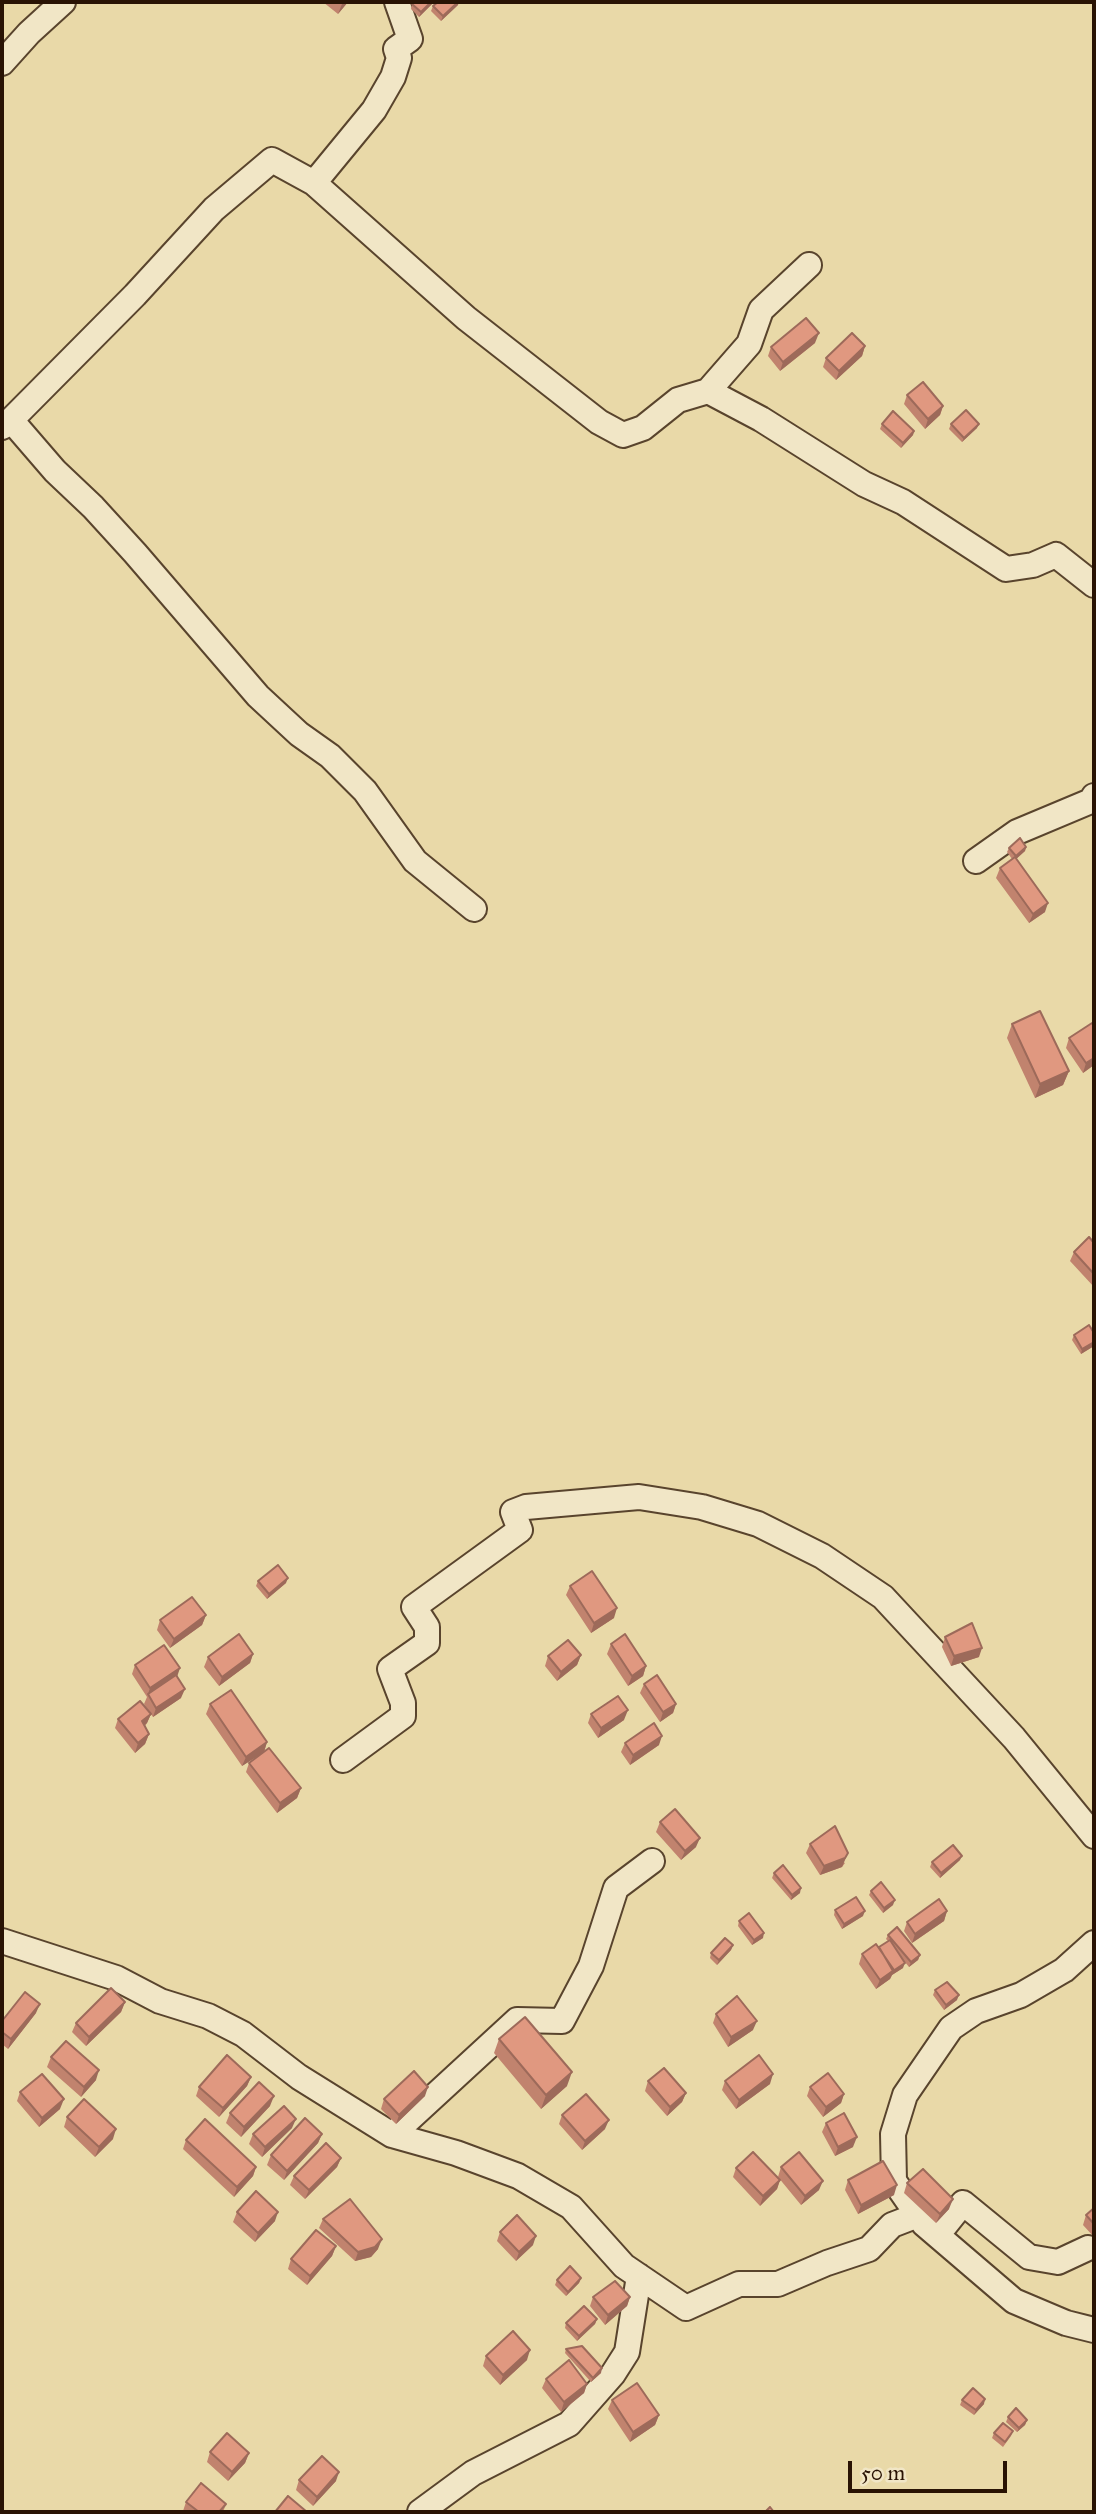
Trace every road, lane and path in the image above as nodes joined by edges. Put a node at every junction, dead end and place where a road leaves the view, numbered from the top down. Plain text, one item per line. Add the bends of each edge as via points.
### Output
1 (63, 2) edge
2 (397, 2) edge
3 (2, 63) edge
4 (314, 183) junction
5 (809, 265) dead end
6 (708, 391) junction
7 (7, 423) edge
8 (1094, 585) edge
9 (1094, 796) edge
10 (976, 861) dead end
11 (474, 909) dead end
12 (343, 1760) dead end
13 (1094, 1836) edge
14 (652, 1861) dead end
15 (2, 1941) edge
16 (1094, 1943) edge
17 (392, 2135) junction
18 (918, 2215) junction
19 (1088, 2248) dead end
20 (639, 2276) junction
21 (1094, 2330) edge
22 (420, 2512) edge

1 - 3 street
2 - 4 street via 410,39 396,49 399,58 393,77 374,110
4 - 6 street via 466,318 622,435 643,428 678,400
4 - 7 street via 272,160 214,209
5 - 6 street via 761,310 749,344
6 - 8 street via 864,484 903,502 1006,569 1056,555
7 - 11 street via 135,553 258,696 365,791 415,861
9 - 10 street via 1017,832
12 - 13 street via 403,1716 390,1669 427,1643 427,1628 414,1607 520,1530 513,1511 639,1497 702,1507 758,1524 822,1556 883,1597 1014,1738
14 - 17 street via 616,1888 591,1966 562,2021 517,2020
15 - 17 street via 116,1978 160,2001 208,2016
16 - 18 street via 1064,1970 1021,1995 976,2011 951,2028 905,2095 893,2134 894,2181
17 - 20 street via 518,2176 571,2207 624,2266
18 - 19 street via 943,2228 963,2203 1030,2257 1058,2262
18 - 20 street via 892,2225 869,2249 778,2284 739,2284 687,2308
18 - 21 street via 1014,2301
20 - 22 street via 627,2352 569,2424 473,2473

